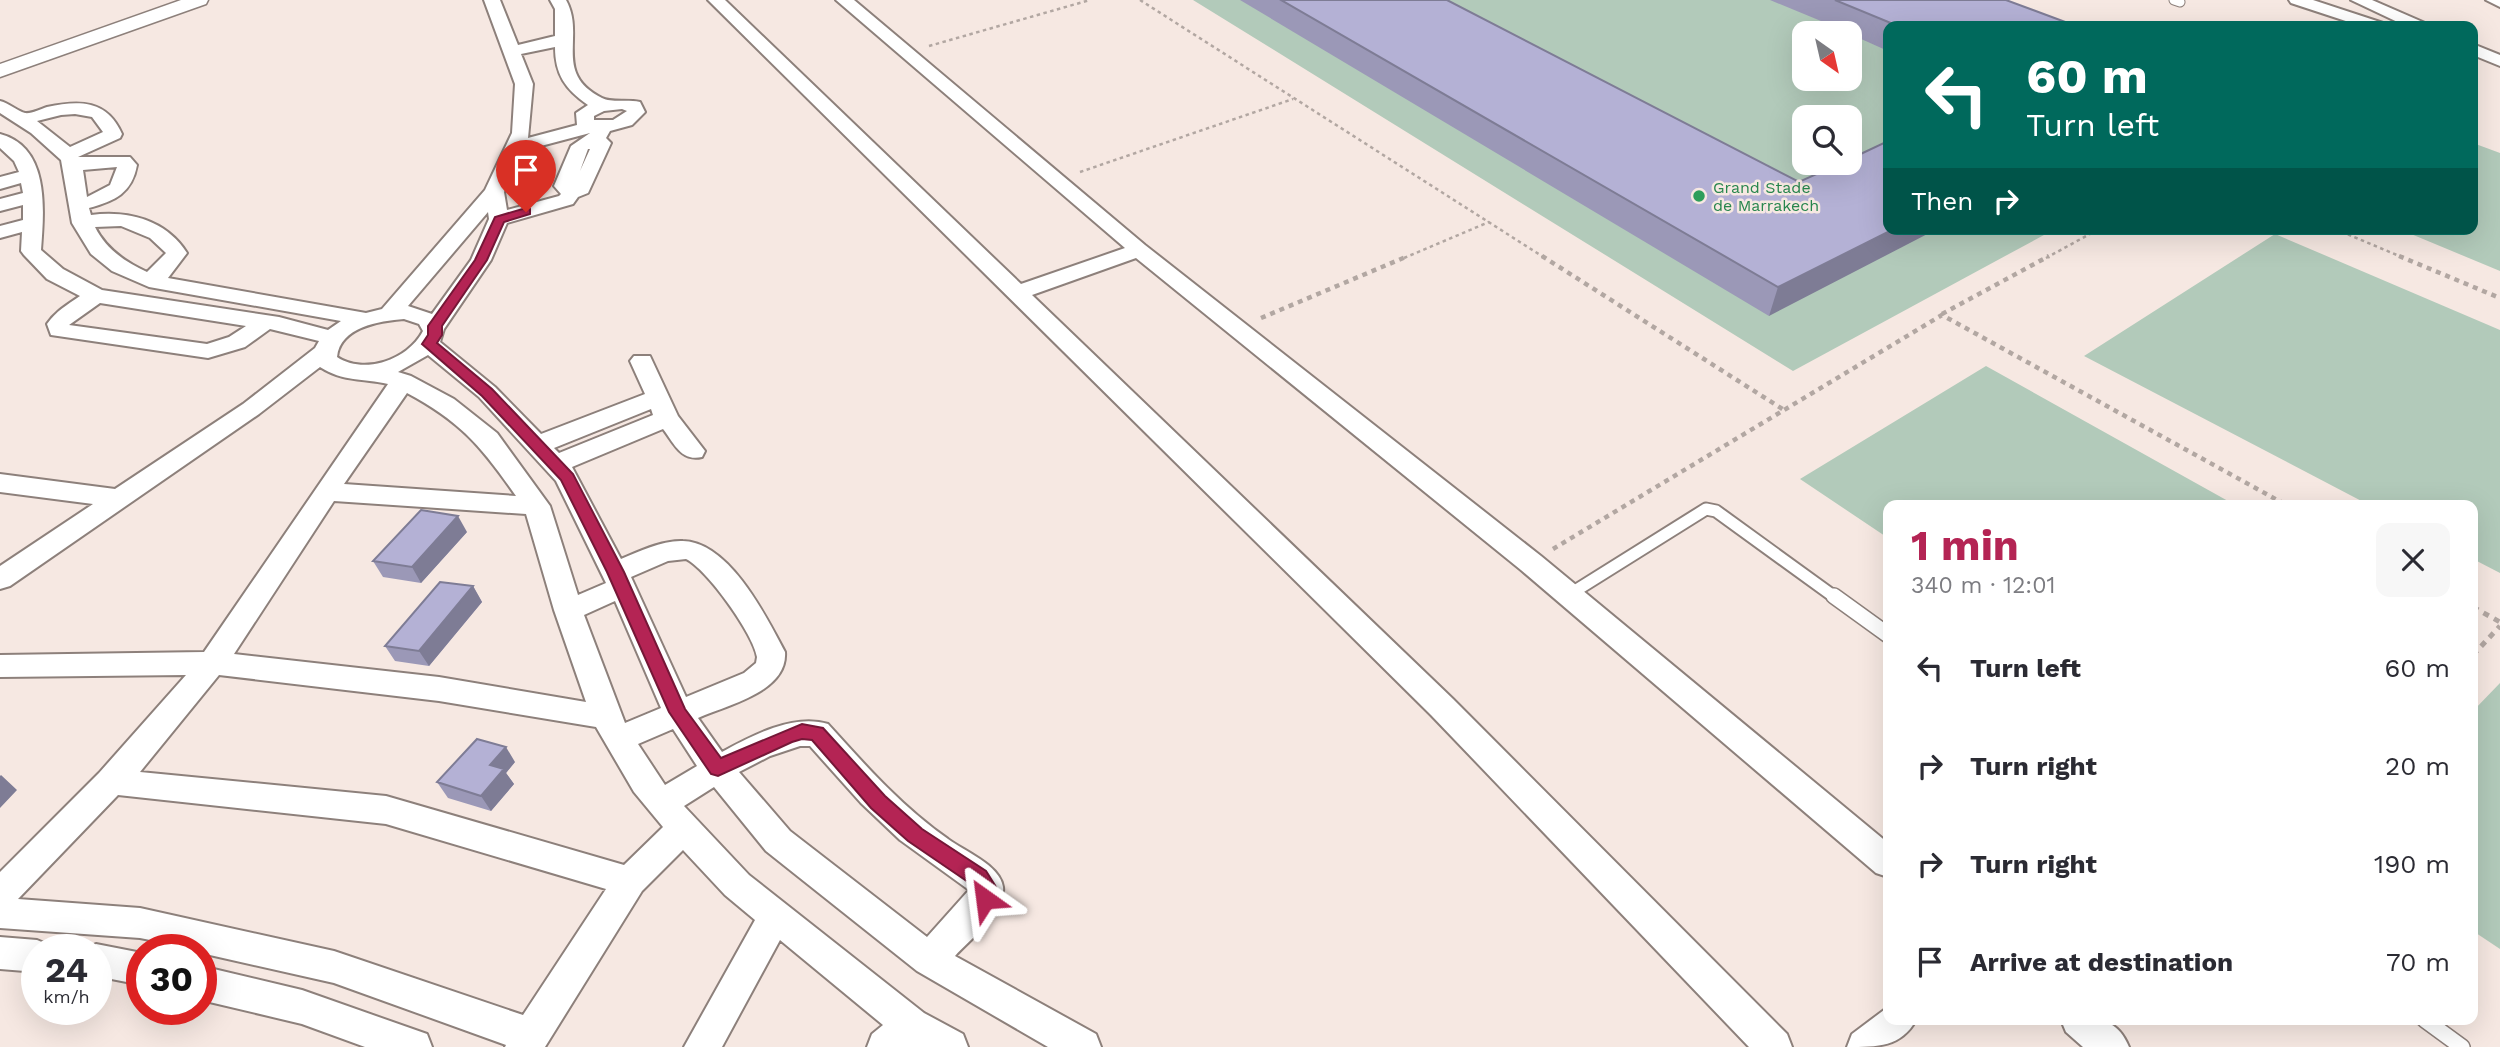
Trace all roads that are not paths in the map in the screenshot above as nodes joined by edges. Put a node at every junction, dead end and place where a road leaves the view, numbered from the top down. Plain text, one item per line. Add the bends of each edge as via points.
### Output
1 (159, 0) edge
2 (199, 0) edge
3 (492, 0) edge
4 (558, 0) edge
5 (716, 0) edge
6 (844, 0) edge
7 (2297, 0) edge
8 (2359, 0) edge
9 (2494, 0) edge
10 (2500, 2) edge
11 (2362, 21) edge
12 (2407, 21) edge
13 (561, 40) junction
14 (510, 52) junction
15 (2478, 53) edge
16 (0, 58) edge
17 (2478, 59) edge
18 (2500, 64) edge
19 (0, 71) edge
20 (602, 105) junction
21 (0, 106) edge
22 (24, 119) junction
23 (594, 127) junction
24 (0, 139) edge
25 (519, 140) junction
26 (70, 160) junction
27 (31, 175) junction
28 (0, 183) edge
29 (494, 192) junction
30 (32, 197) junction
31 (0, 205) edge
32 (80, 214) junction
33 (499, 219) junction
34 (33, 223) junction
35 (0, 232) edge
36 (1140, 250) junction
37 (101, 255) junction
38 (55, 274) junction
39 (149, 281) junction
40 (1016, 293) junction
41 (96, 296) junction
42 (390, 313) junction
43 (365, 319) junction
44 (266, 322) junction
45 (432, 335) junction
46 (329, 345) junction
47 (642, 361) dead end
48 (369, 372) junction
49 (403, 381) junction
50 (662, 408) junction
51 (694, 451) dead end
52 (545, 454) junction
53 (509, 467) junction
54 (0, 483) edge
55 (327, 492) junction
56 (118, 498) junction
57 (537, 506) junction
58 (0, 579) edge
59 (619, 580) junction
60 (1567, 596) junction
61 (568, 610) junction
62 (1883, 631) edge
63 (212, 663) junction
64 (0, 666) edge
65 (678, 712) junction
66 (612, 728) junction
67 (718, 769) junction
68 (114, 782) junction
69 (673, 816) junction
70 (1883, 859) edge
71 (630, 881) junction
72 (0, 894) edge
73 (0, 913) edge
74 (776, 914) junction
75 (0, 953) edge
76 (21, 955) edge
77 (929, 960) junction
78 (217, 987) edge
79 (1892, 1025) edge
80 (2084, 1025) edge
81 (2432, 1025) edge
82 (898, 1036) edge
83 (527, 1041) edge
84 (415, 1047) edge
85 (702, 1047) edge
86 (950, 1047) edge
87 (1083, 1047) edge
88 (1774, 1047) edge
89 (1865, 1047) edge
90 (2111, 1047) edge
91 (2462, 1047) edge

1 - 16 street
2 - 19 street
3 - 14 street
4 - 13 street via 565,18
5 - 40 street
6 - 36 street
7 - 11 street
8 - 12 street
9 - 10 street
13 - 14 street
13 - 20 street via 567,76 580,92
14 - 25 street via 524,84
15 - 18 street
17 - 18 street
20 - 23 street via 589,110
20 - 23 street via 623,103 634,106 636,113 625,122
21 - 22 street
22 - 26 street
22 - 26 street via 72,107 95,113 111,125 113,134
23 - 25 street
23 - 33 street via 602,143 583,186 566,200
24 - 27 street
25 - 29 street
26 - 32 street
26 - 32 street via 113,160 127,165 119,189
27 - 28 street
27 - 30 street
29 - 33 street
29 - 42 street
30 - 31 street
30 - 34 street
32 - 37 street via 84,230
32 - 39 street via 139,222 172,244 177,253 172,262
33 - 45 street via 481,260
34 - 35 street
34 - 38 street via 31,251
36 - 40 street
36 - 60 street
37 - 38 street
37 - 39 street
38 - 41 street
39 - 43 street
40 - 88 street via 1442,707
41 - 44 street
41 - 44 street via 66,315 59,330 208,351 237,342
42 - 43 street
42 - 45 street via 420,314
43 - 46 street
44 - 46 street
45 - 48 street via 404,362
45 - 52 street
46 - 48 street via 325,360 340,371
46 - 56 street via 251,409
47 - 50 street
48 - 49 street
49 - 53 street via 446,404 488,439
49 - 55 street
50 - 51 street
50 - 52 street
52 - 53 street
52 - 59 street via 567,477
53 - 57 street
54 - 56 street
55 - 57 street
55 - 63 street
56 - 58 street
57 - 61 street
59 - 61 street
59 - 65 street
59 - 65 street via 675,550 699,553 720,571 771,652 769,670 754,681
60 - 62 lane via 1706,509 1726,518
60 - 70 street
61 - 66 street
63 - 64 street
63 - 66 street via 439,689
63 - 68 street
65 - 66 street
65 - 67 street
66 - 69 street via 645,782
67 - 69 street
67 - 77 street via 778,841
67 - 77 street via 786,737 817,733 878,802 915,835 979,878 986,887 985,899
68 - 71 street via 386,810
68 - 72 street
69 - 71 street
69 - 74 street via 737,885
71 - 83 street
73 - 83 street via 140,923 334,967
74 - 82 street
74 - 85 street
75 - 76 street
77 - 87 street
78 - 84 street via 302,1007
79 - 89 street
80 - 90 street
81 - 91 lane
82 - 86 street

